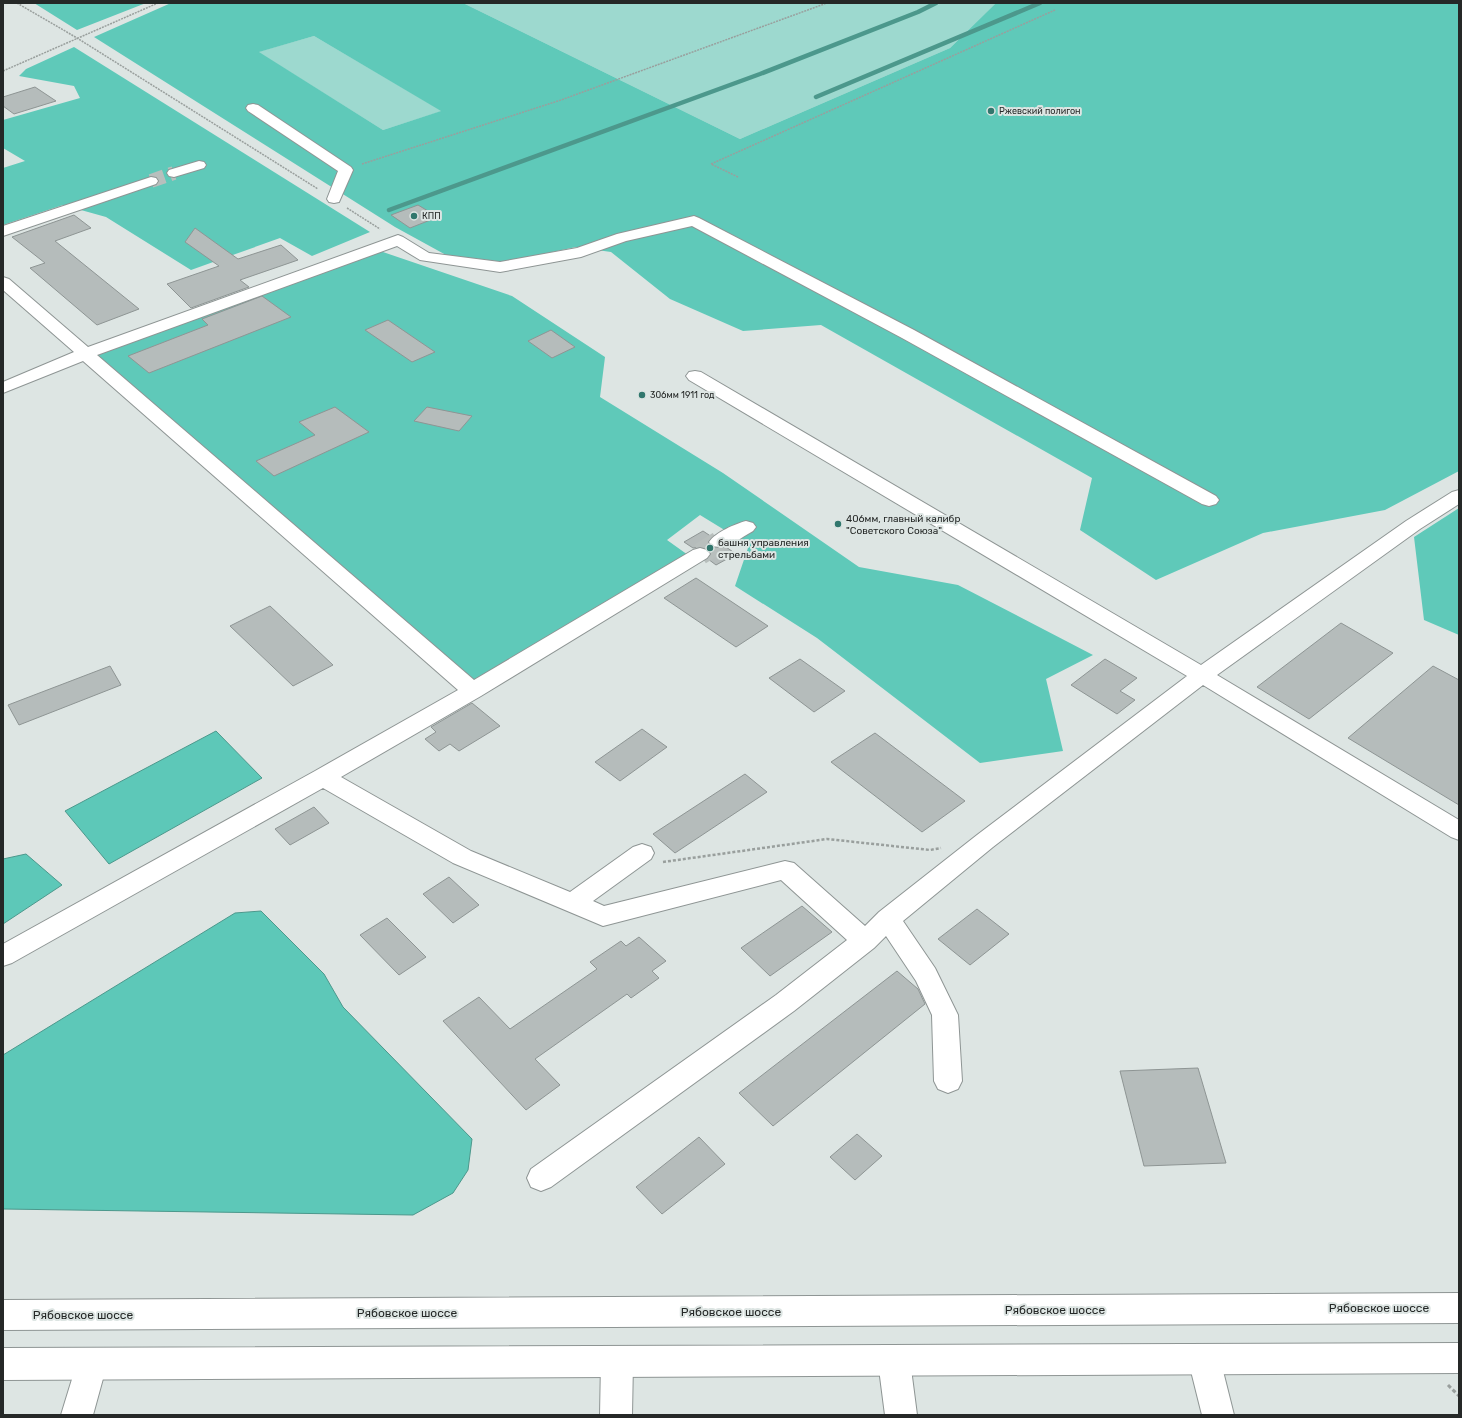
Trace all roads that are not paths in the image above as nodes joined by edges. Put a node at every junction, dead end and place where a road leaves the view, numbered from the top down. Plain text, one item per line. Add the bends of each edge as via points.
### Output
1 (253, 108) dead end
2 (199, 165) dead end
3 (174, 173) tunnel mouth
4 (151, 181) tunnel mouth
5 (334, 199) road end
6 (3, 231) edge
7 (3, 282) edge
8 (84, 354) junction
9 (695, 376) dead end
10 (3, 388) edge
11 (1459, 496) edge
12 (1209, 500) dead end
13 (746, 526) dead end
14 (719, 542) tunnel mouth
15 (700, 554) tunnel mouth
16 (1202, 675) junction
17 (473, 691) junction
18 (323, 777) junction
19 (1459, 831) edge
20 (652, 857) road end
21 (572, 903) junction
22 (888, 919) junction
23 (865, 941) junction
24 (3, 956) edge
25 (948, 1081) dead end
26 (541, 1178) dead end
27 (1459, 1308) edge
28 (3, 1315) edge
29 (1204, 1359) junction
30 (894, 1361) junction
31 (617, 1362) junction
32 (3, 1364) edge
33 (91, 1364) junction
34 (1451, 1369) edge
35 (77, 1415) edge
36 (616, 1415) edge
37 (901, 1415) edge
38 (1218, 1415) edge

1 - 5 main road via 346,170
2 - 3 main road
4 - 6 main road
7 - 8 main road
8 - 10 main road
8 - 12 main road via 398,240 425,257 500,267 581,252 622,237 694,221 908,334
8 - 17 main road
9 - 16 main road
11 - 16 main road via 1413,524
13 - 14 main road
15 - 17 main road
16 - 19 main road
16 - 22 main road via 985,840
17 - 18 main road
18 - 21 main road via 462,857
18 - 24 main road
20 - 21 main road
21 - 23 main road via 603,916 785,870
22 - 23 main road
22 - 25 main road via 926,975 945,1015
23 - 26 main road via 785,1003
27 - 28 main road, Рябовское шоссе
29 - 30 main road
29 - 34 main road
29 - 38 main road
30 - 31 main road
30 - 37 main road
31 - 33 main road
31 - 36 main road
32 - 33 main road
33 - 35 main road

